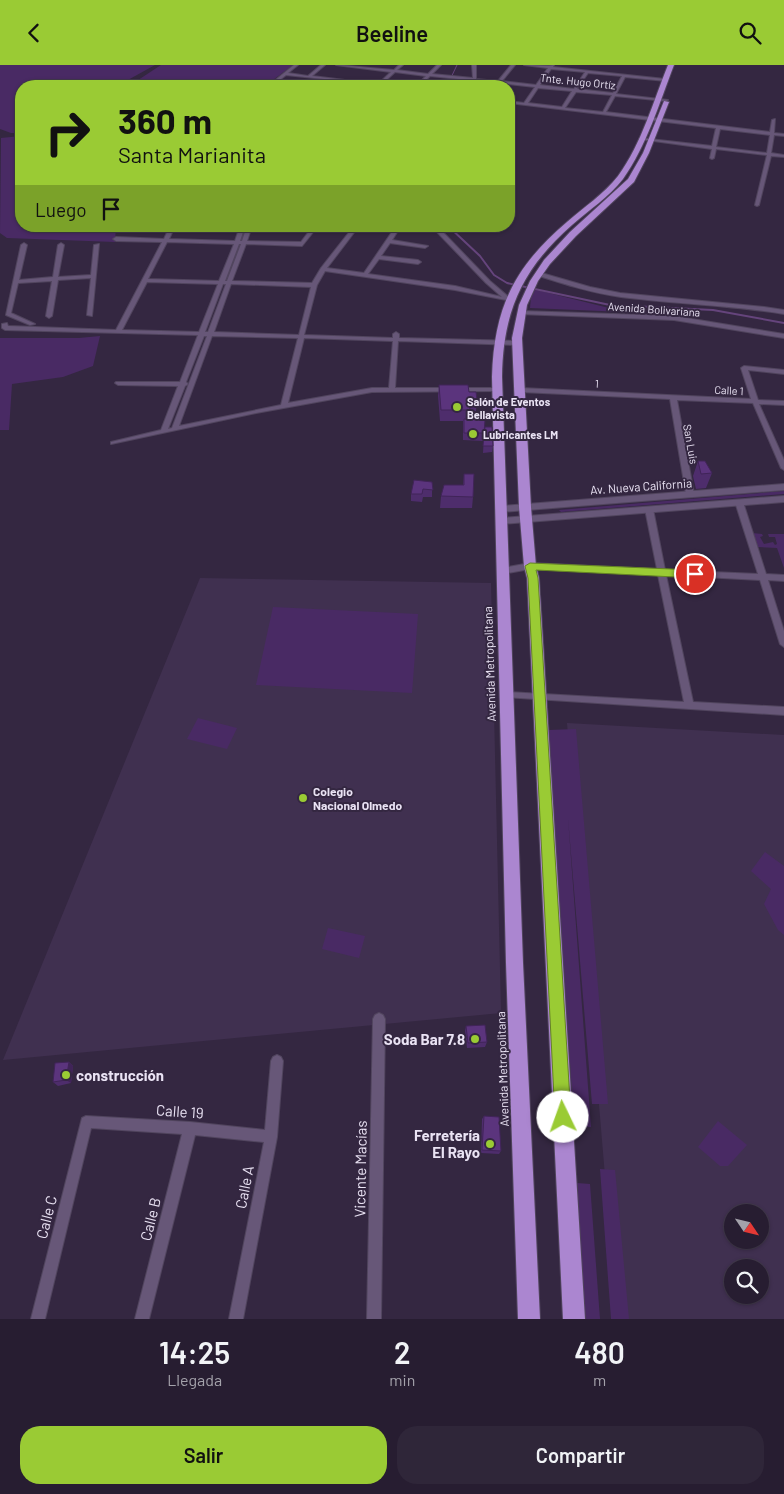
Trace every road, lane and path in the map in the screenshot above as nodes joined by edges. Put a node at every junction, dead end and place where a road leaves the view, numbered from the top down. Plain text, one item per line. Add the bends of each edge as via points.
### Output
1 (296, 65) edge
2 (323, 65) edge
3 (338, 65) edge
4 (401, 65) edge
5 (439, 65) edge
6 (474, 65) edge
7 (513, 65) edge
8 (526, 65) edge
9 (671, 65) edge
10 (680, 65) edge
11 (361, 66) edge
12 (551, 66) edge
13 (394, 71) junction
14 (354, 72) dead end
15 (587, 72) junction
16 (285, 74) junction
17 (431, 75) junction
18 (624, 76) junction
19 (309, 77) junction
20 (349, 77) dead end
21 (475, 78) junction
22 (277, 80) edge
23 (335, 80) edge
24 (345, 80) edge
25 (384, 80) edge
26 (425, 80) edge
27 (492, 80) edge
28 (501, 80) edge
29 (664, 80) junction
30 (515, 83) edge
31 (538, 85) junction
32 (576, 89) junction
33 (614, 94) junction
34 (657, 99) junction
35 (666, 100) junction
36 (515, 103) edge
37 (525, 104) junction
38 (563, 108) junction
39 (604, 113) junction
40 (649, 118) junction
41 (774, 120) dead end
42 (658, 121) junction
43 (718, 128) junction
44 (772, 134) junction
45 (784, 135) edge
46 (642, 139) junction
47 (652, 140) junction
48 (684, 144) junction
49 (714, 147) junction
50 (681, 153) dead end
51 (769, 154) junction
52 (784, 156) edge
53 (712, 158) dead end
54 (594, 202) junction
55 (605, 205) junction
56 (757, 205) dead end
57 (170, 232) edge
58 (242, 232) edge
59 (246, 232) edge
60 (311, 232) edge
61 (352, 232) edge
62 (395, 232) edge
63 (439, 232) edge
64 (116, 239) dead end
65 (165, 241) junction
66 (389, 241) junction
67 (240, 242) junction
68 (302, 244) joint
69 (24, 245) dead end
70 (61, 245) dead end
71 (97, 245) dead end
72 (425, 246) dead end
73 (378, 257) junction
74 (418, 262) dead end
75 (323, 269) junction
76 (365, 275) junction
77 (93, 276) junction
78 (55, 279) junction
79 (144, 281) junction
80 (15, 282) junction
81 (225, 282) junction
82 (314, 285) junction
83 (494, 287) junction
84 (521, 287) junction
85 (522, 311) junction
86 (784, 312) edge
87 (90, 315) dead end
88 (49, 316) dead end
89 (32, 325) junction
90 (120, 328) junction
91 (202, 330) junction
92 (210, 330) junction
93 (784, 332) edge
94 (301, 333) junction
95 (396, 336) junction
96 (784, 336) edge
97 (499, 339) junction
98 (518, 340) junction
99 (784, 372) edge
100 (118, 383) dead end
101 (182, 384) junction
102 (190, 384) junction
103 (392, 389) junction
104 (497, 389) junction
105 (520, 390) junction
106 (673, 397) junction
107 (755, 401) junction
108 (784, 403) edge
109 (284, 405) junction
110 (174, 429) junction
111 (164, 431) junction
112 (113, 443) dead end
113 (784, 468) edge
114 (784, 487) edge
115 (690, 494) junction
116 (784, 499) edge
117 (739, 502) junction
118 (649, 509) junction
119 (525, 513) junction
120 (501, 515) junction
121 (530, 566) junction
122 (502, 571) junction
123 (661, 572) junction
124 (762, 577) junction
125 (784, 578) edge
126 (784, 645) edge
127 (506, 695) junction
128 (539, 697) junction
129 (689, 706) junction
130 (784, 711) edge
131 (379, 1019) dead end
132 (277, 1061) dead end
133 (86, 1122) joint
134 (190, 1128) junction
135 (271, 1137) junction
136 (38, 1319) edge
137 (142, 1319) edge
138 (236, 1319) edge
139 (374, 1319) edge
140 (529, 1319) edge
141 (574, 1319) edge

1 - 16 street
2 - 19 street
3 - 11 street, Tnte. Hugo Ortíz
4 - 13 street
5 - 17 street
6 - 21 street
7 - 28 street
8 - 12 street
9 - 29 highway, Avenida Metropolitana
10 - 35 highway
11 - 13 street, Tnte. Hugo Ortíz
11 - 14 street
12 - 15 street
12 - 31 street
13 - 17 street, Tnte. Hugo Ortíz
13 - 25 street
15 - 18 street
15 - 32 street
16 - 19 street
16 - 22 street
17 - 21 street, Tnte. Hugo Ortíz
17 - 26 street
18 - 29 street
18 - 33 street
19 - 23 street
20 - 24 street
21 - 27 street, Tnte. Hugo Ortíz
29 - 34 highway, Avenida Metropolitana
30 - 31 street, Tnte. Hugo Ortíz
31 - 32 street, Tnte. Hugo Ortíz
31 - 37 street
32 - 33 street, Tnte. Hugo Ortíz
32 - 38 street
33 - 34 street, Tnte. Hugo Ortíz
33 - 39 street
34 - 35 street, Tnte. Hugo Ortíz
34 - 40 highway, Avenida Metropolitana
35 - 42 highway
36 - 37 street
37 - 38 street
38 - 39 street
39 - 40 street
40 - 42 street
40 - 46 highway, Avenida Metropolitana
41 - 44 street
42 - 43 street
42 - 47 highway
43 - 44 street
43 - 49 street
44 - 45 street
44 - 51 street
46 - 47 street
46 - 54 highway, Avenida Metropolitana via 619,178
47 - 48 street
47 - 55 highway via 631,180
48 - 49 street
48 - 50 street
49 - 51 street
49 - 53 street
51 - 52 street
51 - 56 street
54 - 55 highway
54 - 84 highway, Avenida Metropolitana via 552,240
55 - 84 highway
57 - 65 street
58 - 67 street
59 - 67 street
60 - 68 street
61 - 75 street
62 - 66 street
63 - 83 street
64 - 65 street
65 - 67 street
65 - 79 street
66 - 72 street
66 - 73 street
67 - 68 street
67 - 81 street
69 - 80 street
70 - 78 street
71 - 77 street
73 - 74 street
73 - 76 street
75 - 76 street
75 - 82 street
76 - 84 street via 455,288
77 - 78 street
77 - 87 street
78 - 80 street
78 - 88 street
79 - 81 street
79 - 90 street
80 - 89 street via 8,314
81 - 82 street
81 - 91 street
81 - 92 street
82 - 94 street
83 - 84 street
83 - 84 street
84 - 85 highway
84 - 86 street via 594,290
84 - 97 highway, Avenida Metropolitana
85 - 93 street, Avenida Bolivariana via 677,315
85 - 96 street, Avenida Bolivariana via 674,318
85 - 98 highway
89 - 90 street
89 - 90 street via 5,325 5,328
90 - 91 street
91 - 92 street
91 - 101 street
92 - 94 street
92 - 102 street
94 - 95 street
94 - 109 street
95 - 97 street
95 - 103 street
97 - 98 street
97 - 104 highway, Avenida Metropolitana
98 - 105 highway
99 - 107 street via 744,368
100 - 101 street
101 - 102 street
101 - 111 street
102 - 110 street
103 - 104 street
103 - 109 street
104 - 120 highway, Avenida Metropolitana
105 - 106 street, 1
105 - 119 highway
106 - 107 street, Calle 1
106 - 115 street, San Luis
107 - 108 street, Calle 1
107 - 113 street
109 - 110 street
110 - 111 street
111 - 112 street
114 - 115 street, Av. Nueva California
115 - 119 street, Av. Nueva California
116 - 117 street, Av. Nueva California
117 - 118 street, Av. Nueva California
117 - 124 street
118 - 119 street, Av. Nueva California
118 - 123 street
119 - 120 street, Av. Nueva California
119 - 121 highway
120 - 122 highway, Avenida Metropolitana
121 - 122 street
121 - 123 street
121 - 128 highway
122 - 127 highway, Avenida Metropolitana
123 - 124 street
123 - 129 street
124 - 125 street
124 - 126 street
127 - 128 street
127 - 140 highway, Avenida Metropolitana
128 - 129 street
128 - 141 highway
129 - 130 street
131 - 139 street, Vicente Macías
132 - 135 street, Calle A
133 - 134 street, Calle 19
133 - 136 street, Calle C
134 - 135 street, Calle 19
134 - 137 street, Calle B
135 - 138 street, Calle A

